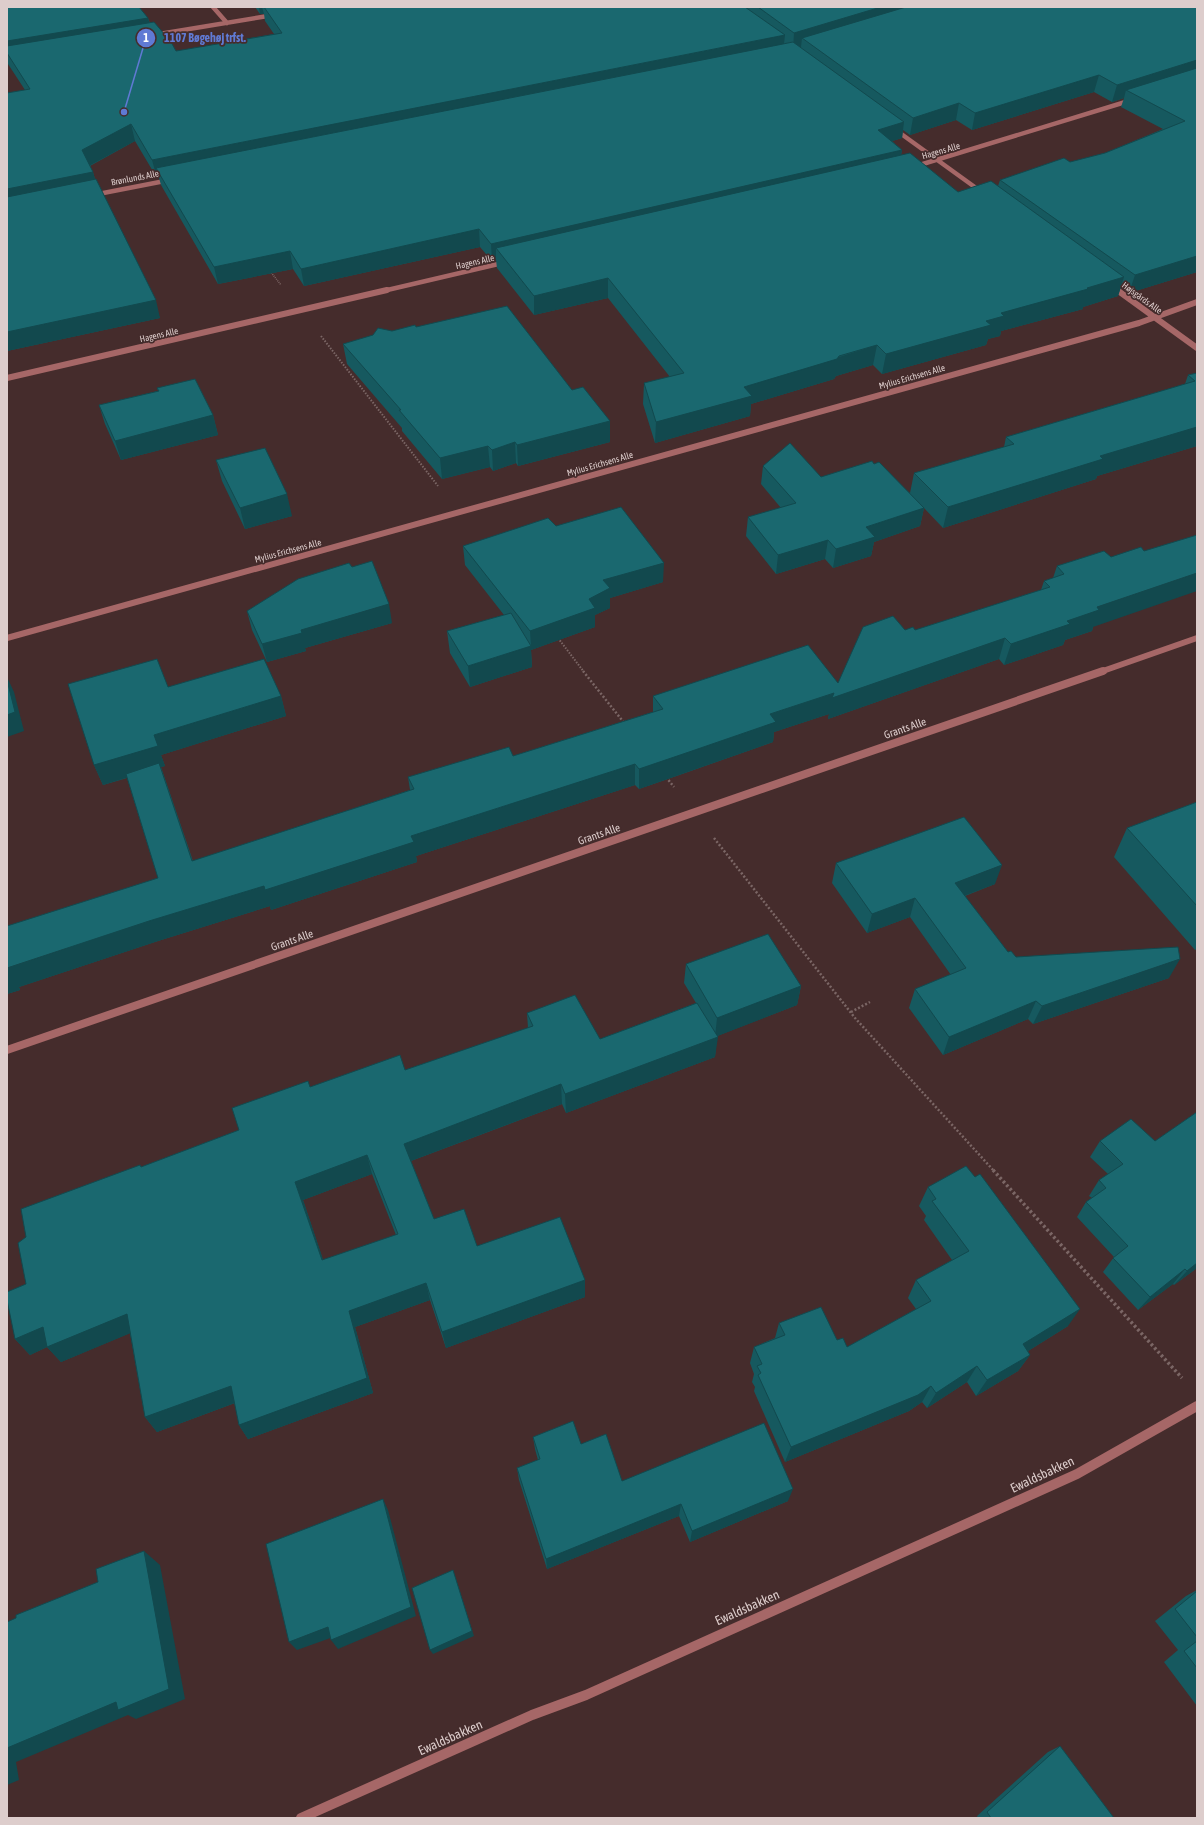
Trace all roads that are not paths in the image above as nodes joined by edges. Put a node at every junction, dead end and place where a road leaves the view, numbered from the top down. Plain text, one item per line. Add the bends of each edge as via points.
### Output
1 (213, 7) edge
2 (280, 14) edge
3 (227, 23) junction
4 (148, 36) edge
5 (1137, 98) edge
6 (887, 124) edge
7 (939, 161) junction
8 (908, 168) edge
9 (179, 178) edge
10 (85, 197) edge
11 (990, 198) edge
12 (511, 261) edge
13 (1105, 281) edge
14 (1197, 302) edge
15 (1156, 318) junction
16 (1197, 348) edge
17 (7, 378) edge
18 (7, 638) edge
19 (1197, 638) edge
20 (7, 1050) edge
21 (1197, 1406) edge
22 (301, 1818) edge

1 - 3 street
2 - 3 street
3 - 4 street
5 - 7 street, Hagens Alle
6 - 7 street
7 - 8 street, Hagens Alle
7 - 11 street
9 - 10 street, Brønlunds Alle
12 - 17 street, Hagens Alle
13 - 15 street, Højsgårds Alle
14 - 15 street, Mylius Erichsens Alle
15 - 16 street, Højsgårds Alle
15 - 18 street, Mylius Erichsens Alle
19 - 20 street, Grants Alle
21 - 22 street, Ewaldsbakken via 1077,1474 586,1695 532,1715

